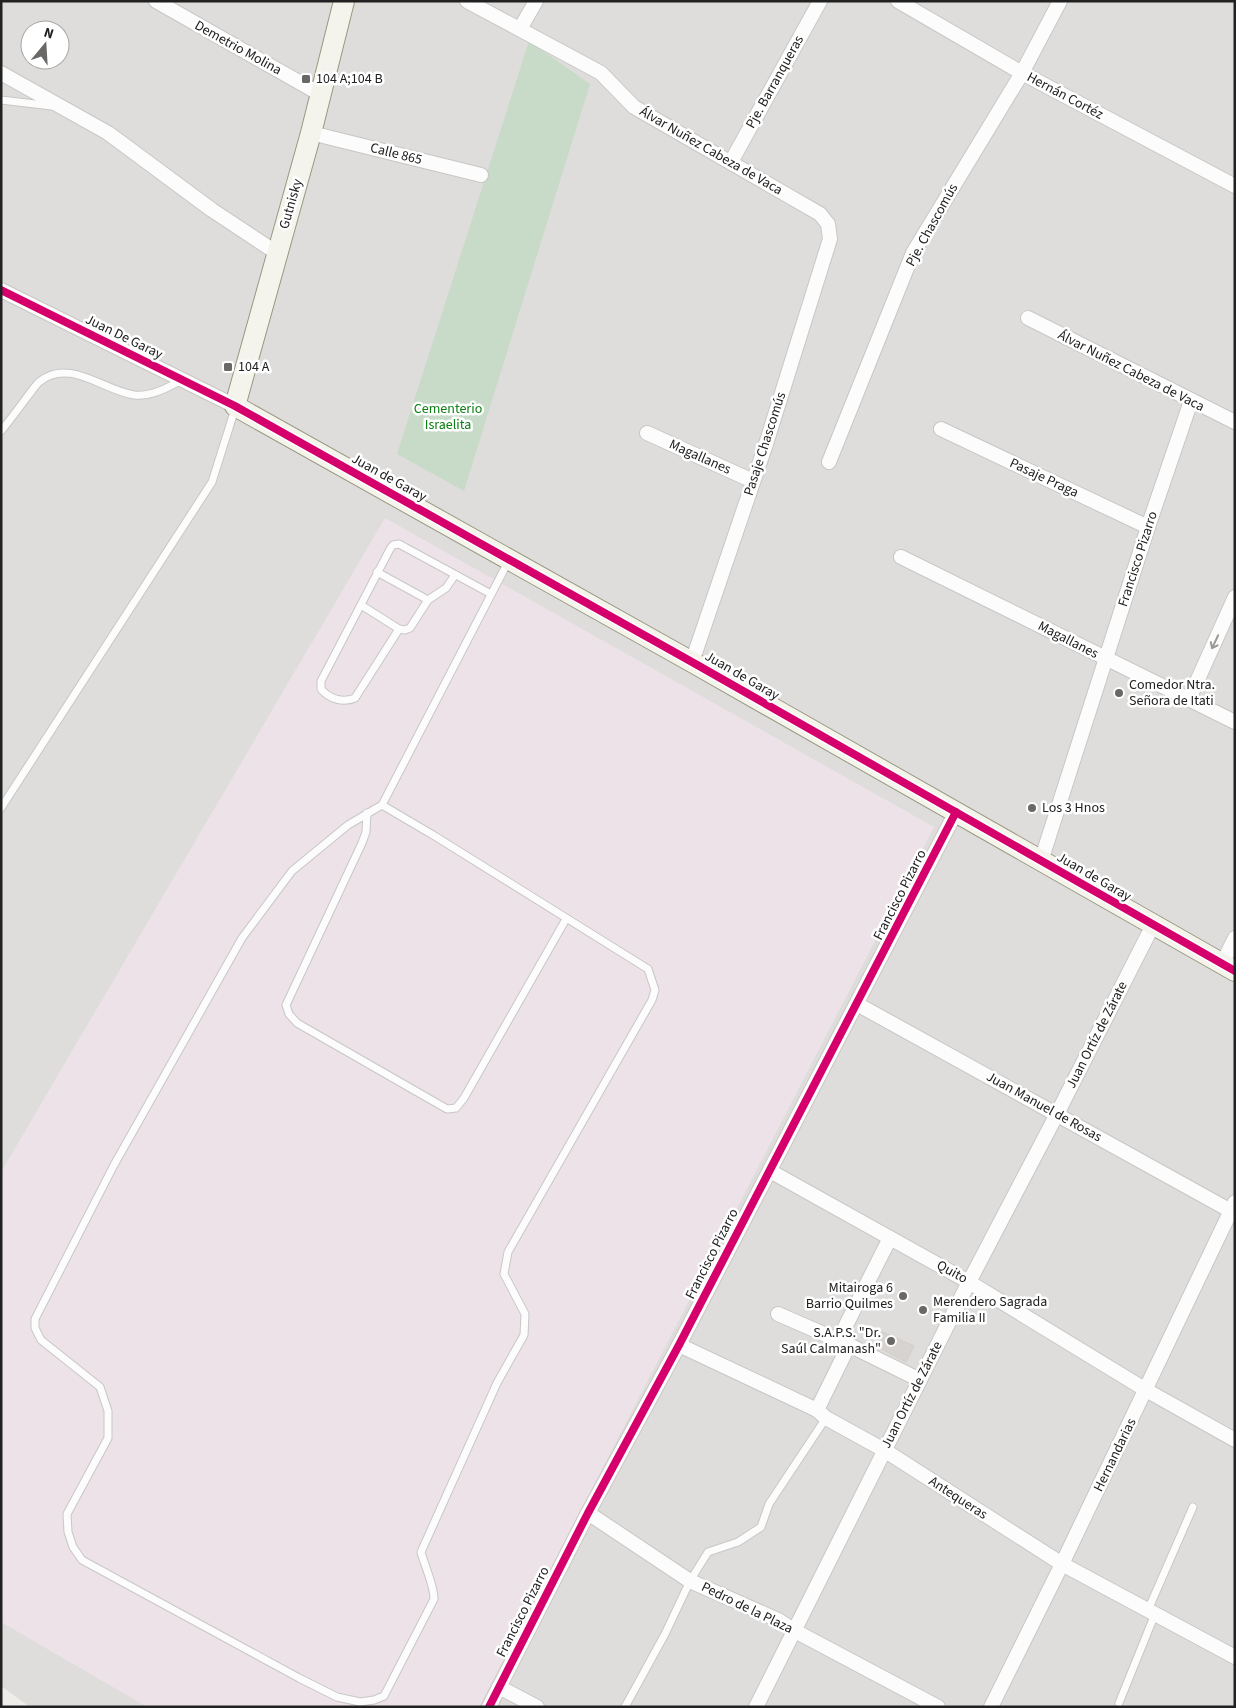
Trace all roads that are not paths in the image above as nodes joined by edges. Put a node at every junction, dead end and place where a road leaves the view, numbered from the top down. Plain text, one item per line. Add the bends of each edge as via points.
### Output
1 (156, 1) edge
2 (344, 1) edge
3 (467, 1) edge
4 (536, 1) edge
5 (820, 1) edge
6 (898, 1) edge
7 (1060, 1) edge
8 (179, 7) edge
9 (520, 29) junction
10 (1, 73) edge
11 (1022, 73) junction
12 (320, 94) junction
13 (1, 100) edge
14 (65, 108) junction
15 (311, 133) junction
16 (731, 162) junction
17 (481, 175) dead end
18 (1235, 186) edge
19 (828, 224) joint
20 (277, 253) junction
21 (1, 290) edge
22 (1028, 318) dead end
23 (181, 380) junction
24 (1191, 401) junction
25 (235, 406) junction
26 (1235, 422) edge
27 (941, 429) dead end
28 (1, 431) edge
29 (647, 433) dead end
30 (829, 462) dead end
31 (753, 480) junction
32 (1148, 527) junction
33 (902, 557) dead end
34 (509, 559) junction
35 (378, 572) junction
36 (455, 575) junction
37 (491, 594) junction
38 (1235, 597) edge
39 (428, 600) junction
40 (360, 605) junction
41 (398, 629) junction
42 (1106, 659) junction
43 (692, 662) junction
44 (1189, 699) junction
45 (1235, 722) edge
46 (382, 805) junction
47 (1, 808) edge
48 (956, 812) junction
49 (367, 813) junction
50 (1041, 860) junction
51 (566, 918) junction
52 (1153, 925) junction
53 (1235, 938) edge
54 (1228, 968) edge
55 (857, 1004) junction
56 (1058, 1114) junction
57 (770, 1171) junction
58 (1233, 1206) edge
59 (890, 1238) junction
60 (969, 1282) junction
61 (778, 1314) dead end
62 (843, 1343) junction
63 (679, 1345) junction
64 (920, 1380) junction
65 (1146, 1390) junction
66 (822, 1414) junction
67 (1235, 1440) edge
68 (884, 1450) junction
69 (1193, 1507) dead end
70 (588, 1513) junction
71 (1062, 1564) junction
72 (690, 1581) junction
73 (1151, 1612) junction
74 (795, 1631) junction
75 (1235, 1657) edge
76 (499, 1687) junction
77 (1119, 1704) dead end
78 (489, 1707) edge
79 (537, 1707) edge
80 (624, 1707) edge
81 (756, 1707) edge
82 (938, 1707) edge
83 (991, 1707) edge

1 - 8 street, Demetrio Molina
2 - 12 street, Gutnisky
3 - 9 street, Álvar Nuñez Cabeza de Vaca
4 - 9 street
5 - 16 street, Pje. Barranqueras
6 - 11 street, Hernán Cortéz
7 - 11 street, Pje. Chascomús
8 - 12 street, Demetrio Molina
9 - 16 street, Álvar Nuñez Cabeza de Vaca via 601,73 634,107
10 - 14 street
11 - 18 street, Hernán Cortéz
11 - 30 street, Pje. Chascomús via 913,253
12 - 15 street, Gutnisky
13 - 14 lane
14 - 20 street via 108,133 212,210
15 - 17 street, Calle 865
15 - 20 street, Gutnisky
16 - 19 street, Álvar Nuñez Cabeza de Vaca via 820,214
19 - 31 street, Pasaje Chascomús via 830,239
20 - 25 street, Gutnisky
21 - 23 street, Juan De Garay
22 - 24 street, Álvar Nuñez Cabeza de Vaca
23 - 25 street, Juan De Garay
23 - 28 lane via 168,388 135,395 82,376 53,374 39,382
24 - 26 street, Álvar Nuñez Cabeza de Vaca
24 - 32 street, Francisco Pizarro
25 - 34 street, Juan de Garay
25 - 47 lane via 212,482
27 - 32 street, Pasaje Praga
29 - 31 street, Magallanes
31 - 43 street, Pasaje Chascomús
32 - 42 street, Francisco Pizarro
33 - 42 street, Magallanes
34 - 37 lane
34 - 43 street, Juan de Garay
35 - 36 lane via 390,549 399,544
35 - 39 lane
35 - 40 lane
36 - 37 lane
36 - 39 lane via 446,588
37 - 46 lane
38 -> 44 street
39 - 41 lane via 410,628
40 - 41 lane
40 - 41 lane via 321,681 321,689 326,695 342,700 355,698
42 - 44 street, Magallanes
42 - 50 street, Francisco Pizarro
43 - 48 street, Juan de Garay
44 - 45 street, Magallanes
46 - 49 lane
46 - 51 lane
48 - 50 street, Juan de Garay
48 - 55 street, Francisco Pizarro
49 - 51 lane via 362,843 286,1005 297,1023 447,1109 456,1108 464,1098
49 - 51 lane via 292,870 242,938 114,1165 35,1319 41,1340 100,1387 108,1411 108,1438 67,1514 68,1532 82,1560 337,1697 360,1702 384,1696 434,1599 434,1589 421,1552 497,1383 524,1335 525,1314 504,1274 508,1252 655,990 648,969
50 - 52 street, Juan de Garay
52 - 54 street, Juan de Garay
52 - 56 street, Juan Ortíz de Zárate
53 - 54 street
55 - 56 street, Juan Manuel de Rosas
55 - 57 street, Francisco Pizarro
56 - 58 street, Juan Manuel de Rosas
56 - 60 street, Juan Ortíz de Zárate
57 - 59 street, Quito
57 - 63 street, Francisco Pizarro
58 - 65 street, Hernandarias
59 - 60 street, Quito
59 - 62 street
60 - 64 street, Juan Ortíz de Zárate
60 - 65 street, Quito
61 - 62 street
62 - 64 street
62 - 66 street
63 - 66 street, Antequeras
63 - 70 street, Francisco Pizarro
64 - 68 street, Juan Ortíz de Zárate
65 - 67 street, Quito
65 - 71 street, Hernandarias
66 - 68 street, Antequeras
66 - 72 lane via 769,1504 762,1527 738,1542 708,1552
68 - 71 street, Antequeras
68 - 74 street, Juan Ortíz de Zárate
69 - 73 lane
70 - 72 street, Pedro de la Plaza
70 - 76 street, Francisco Pizarro
71 - 73 street, Antequeras
71 - 83 street, Hernandarias
72 - 74 street, Pedro de la Plaza via 778,1620
72 - 80 lane
73 - 75 street, Antequeras
73 - 77 lane
74 - 81 street, Juan Ortíz de Zárate
74 - 82 street, Pedro de la Plaza
76 - 78 street, Francisco Pizarro
76 - 79 street

